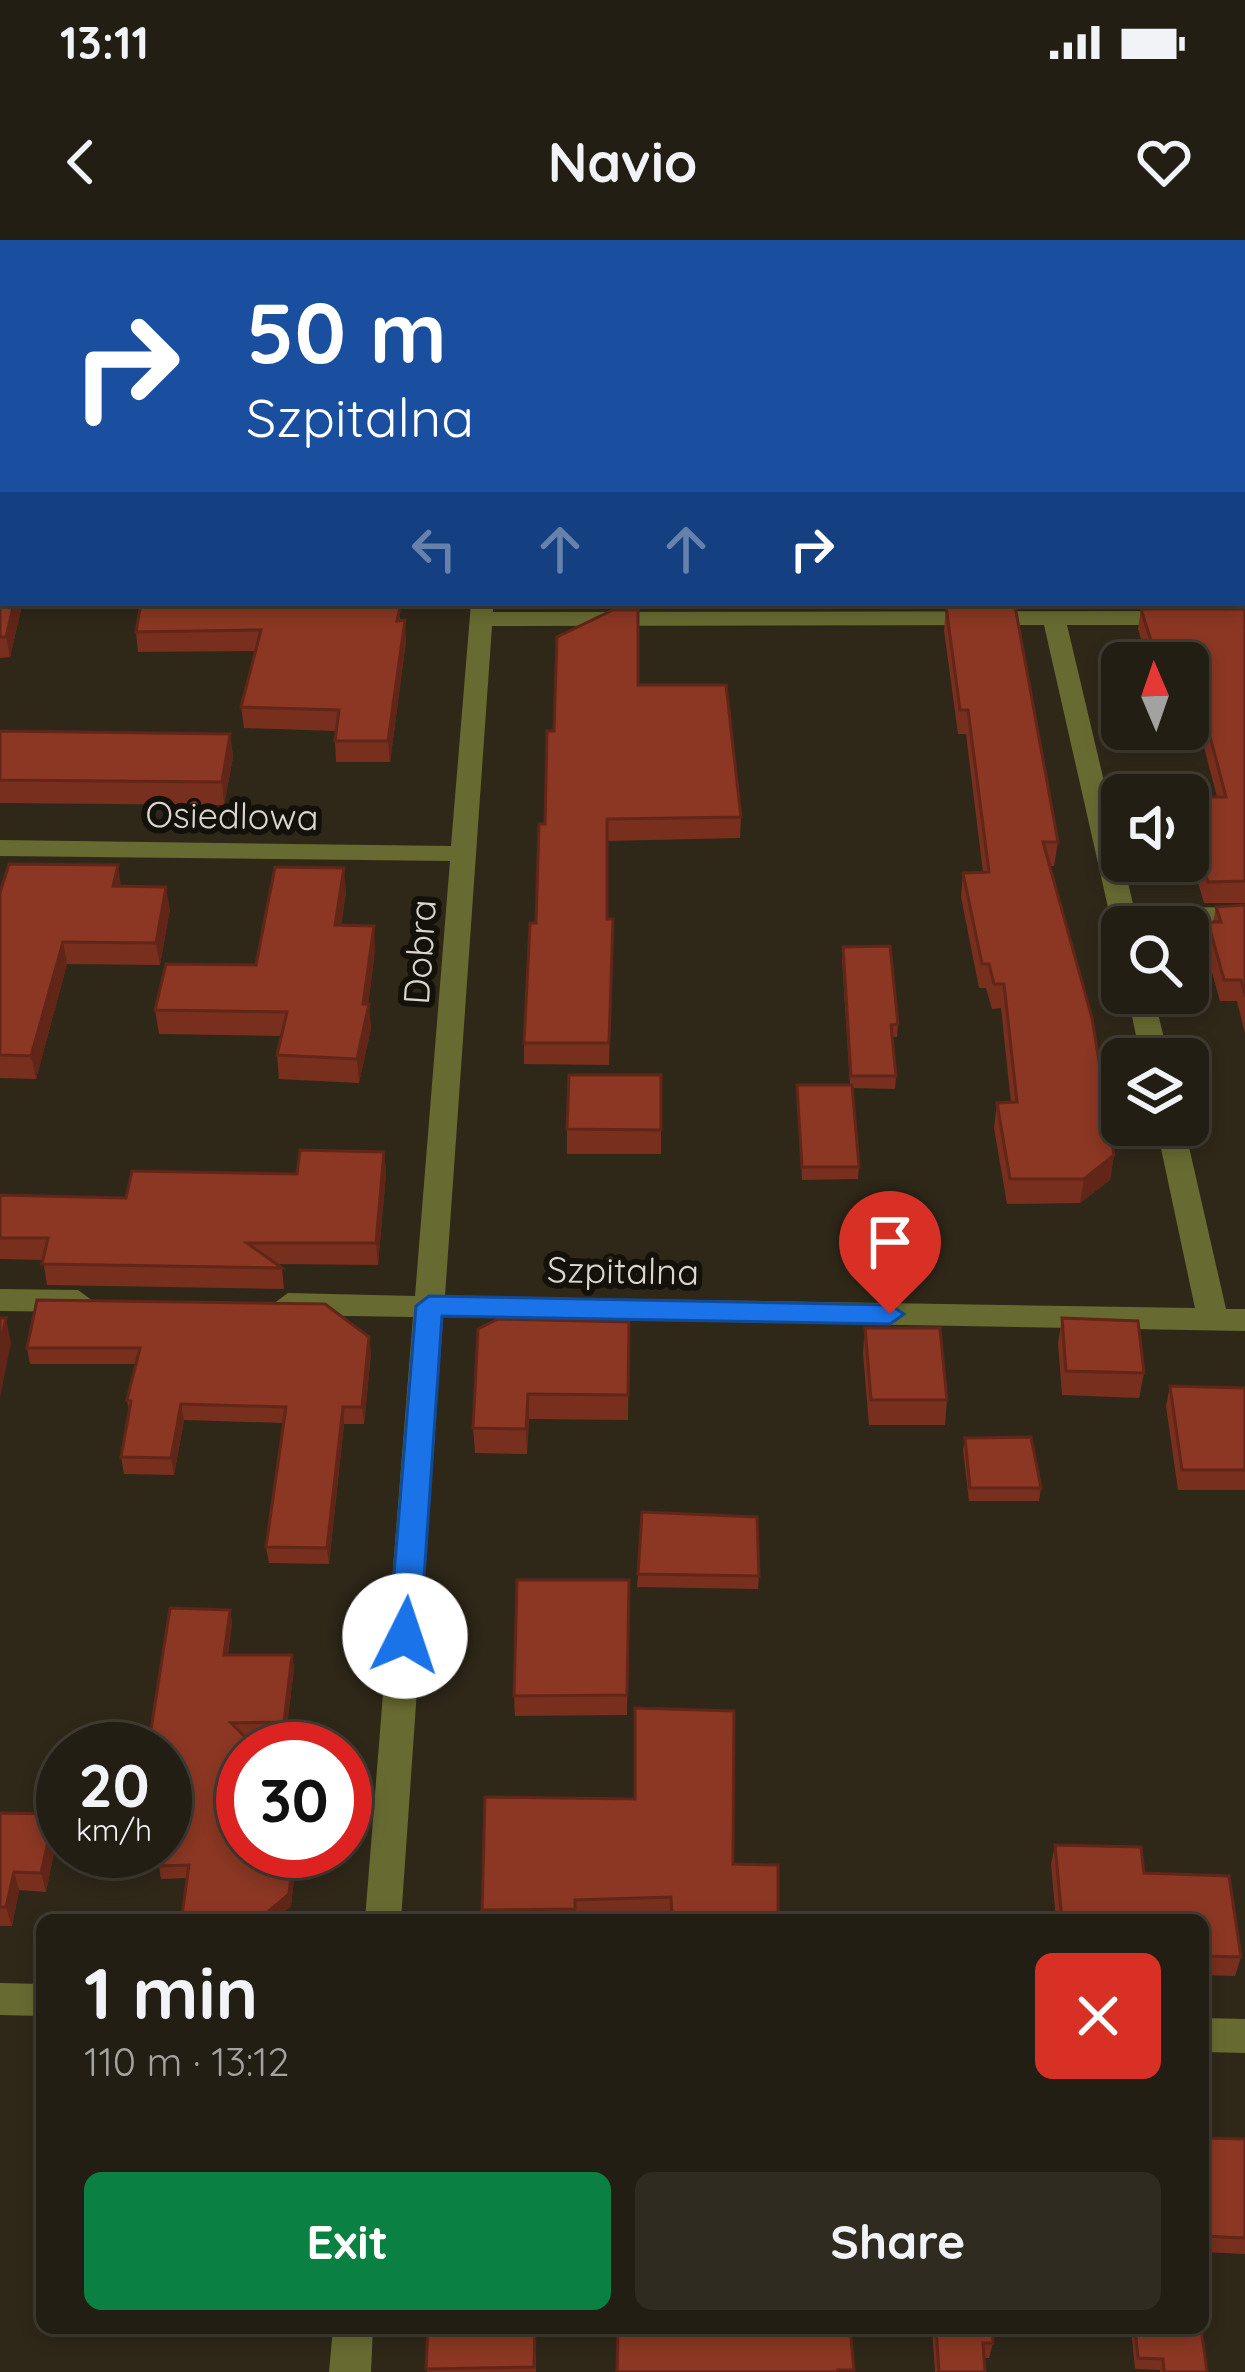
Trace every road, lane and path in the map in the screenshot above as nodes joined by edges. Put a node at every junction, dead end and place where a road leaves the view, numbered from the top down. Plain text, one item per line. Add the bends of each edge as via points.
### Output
1 (481, 611) edge
2 (1245, 618) edge
3 (1054, 619) junction
4 (0, 848) edge
5 (463, 854) junction
6 (1121, 906) edge
7 (1245, 915) edge
8 (1209, 917) edge
9 (1175, 1146) edge
10 (0, 1300) edge
11 (119, 1302) edge
12 (262, 1304) edge
13 (429, 1306) junction
14 (1213, 1320) junction
15 (1245, 1320) edge
16 (383, 1914) edge
17 (0, 1999) edge
18 (36, 2000) edge
19 (1209, 2035) edge
20 (1245, 2036) edge
21 (353, 2334) edge
22 (350, 2372) edge

1 - 3 street
1 - 5 street, Dobra
2 - 3 street
3 - 6 street
4 - 5 street, Osiedlowa
5 - 13 street, Dobra
7 - 8 street
9 - 14 street
10 - 11 street
12 - 13 street, Szpitalna
13 - 14 street, Szpitalna
13 - 16 street, Dobra
14 - 15 street, Szpitalna
17 - 18 street
19 - 20 street
21 - 22 street

